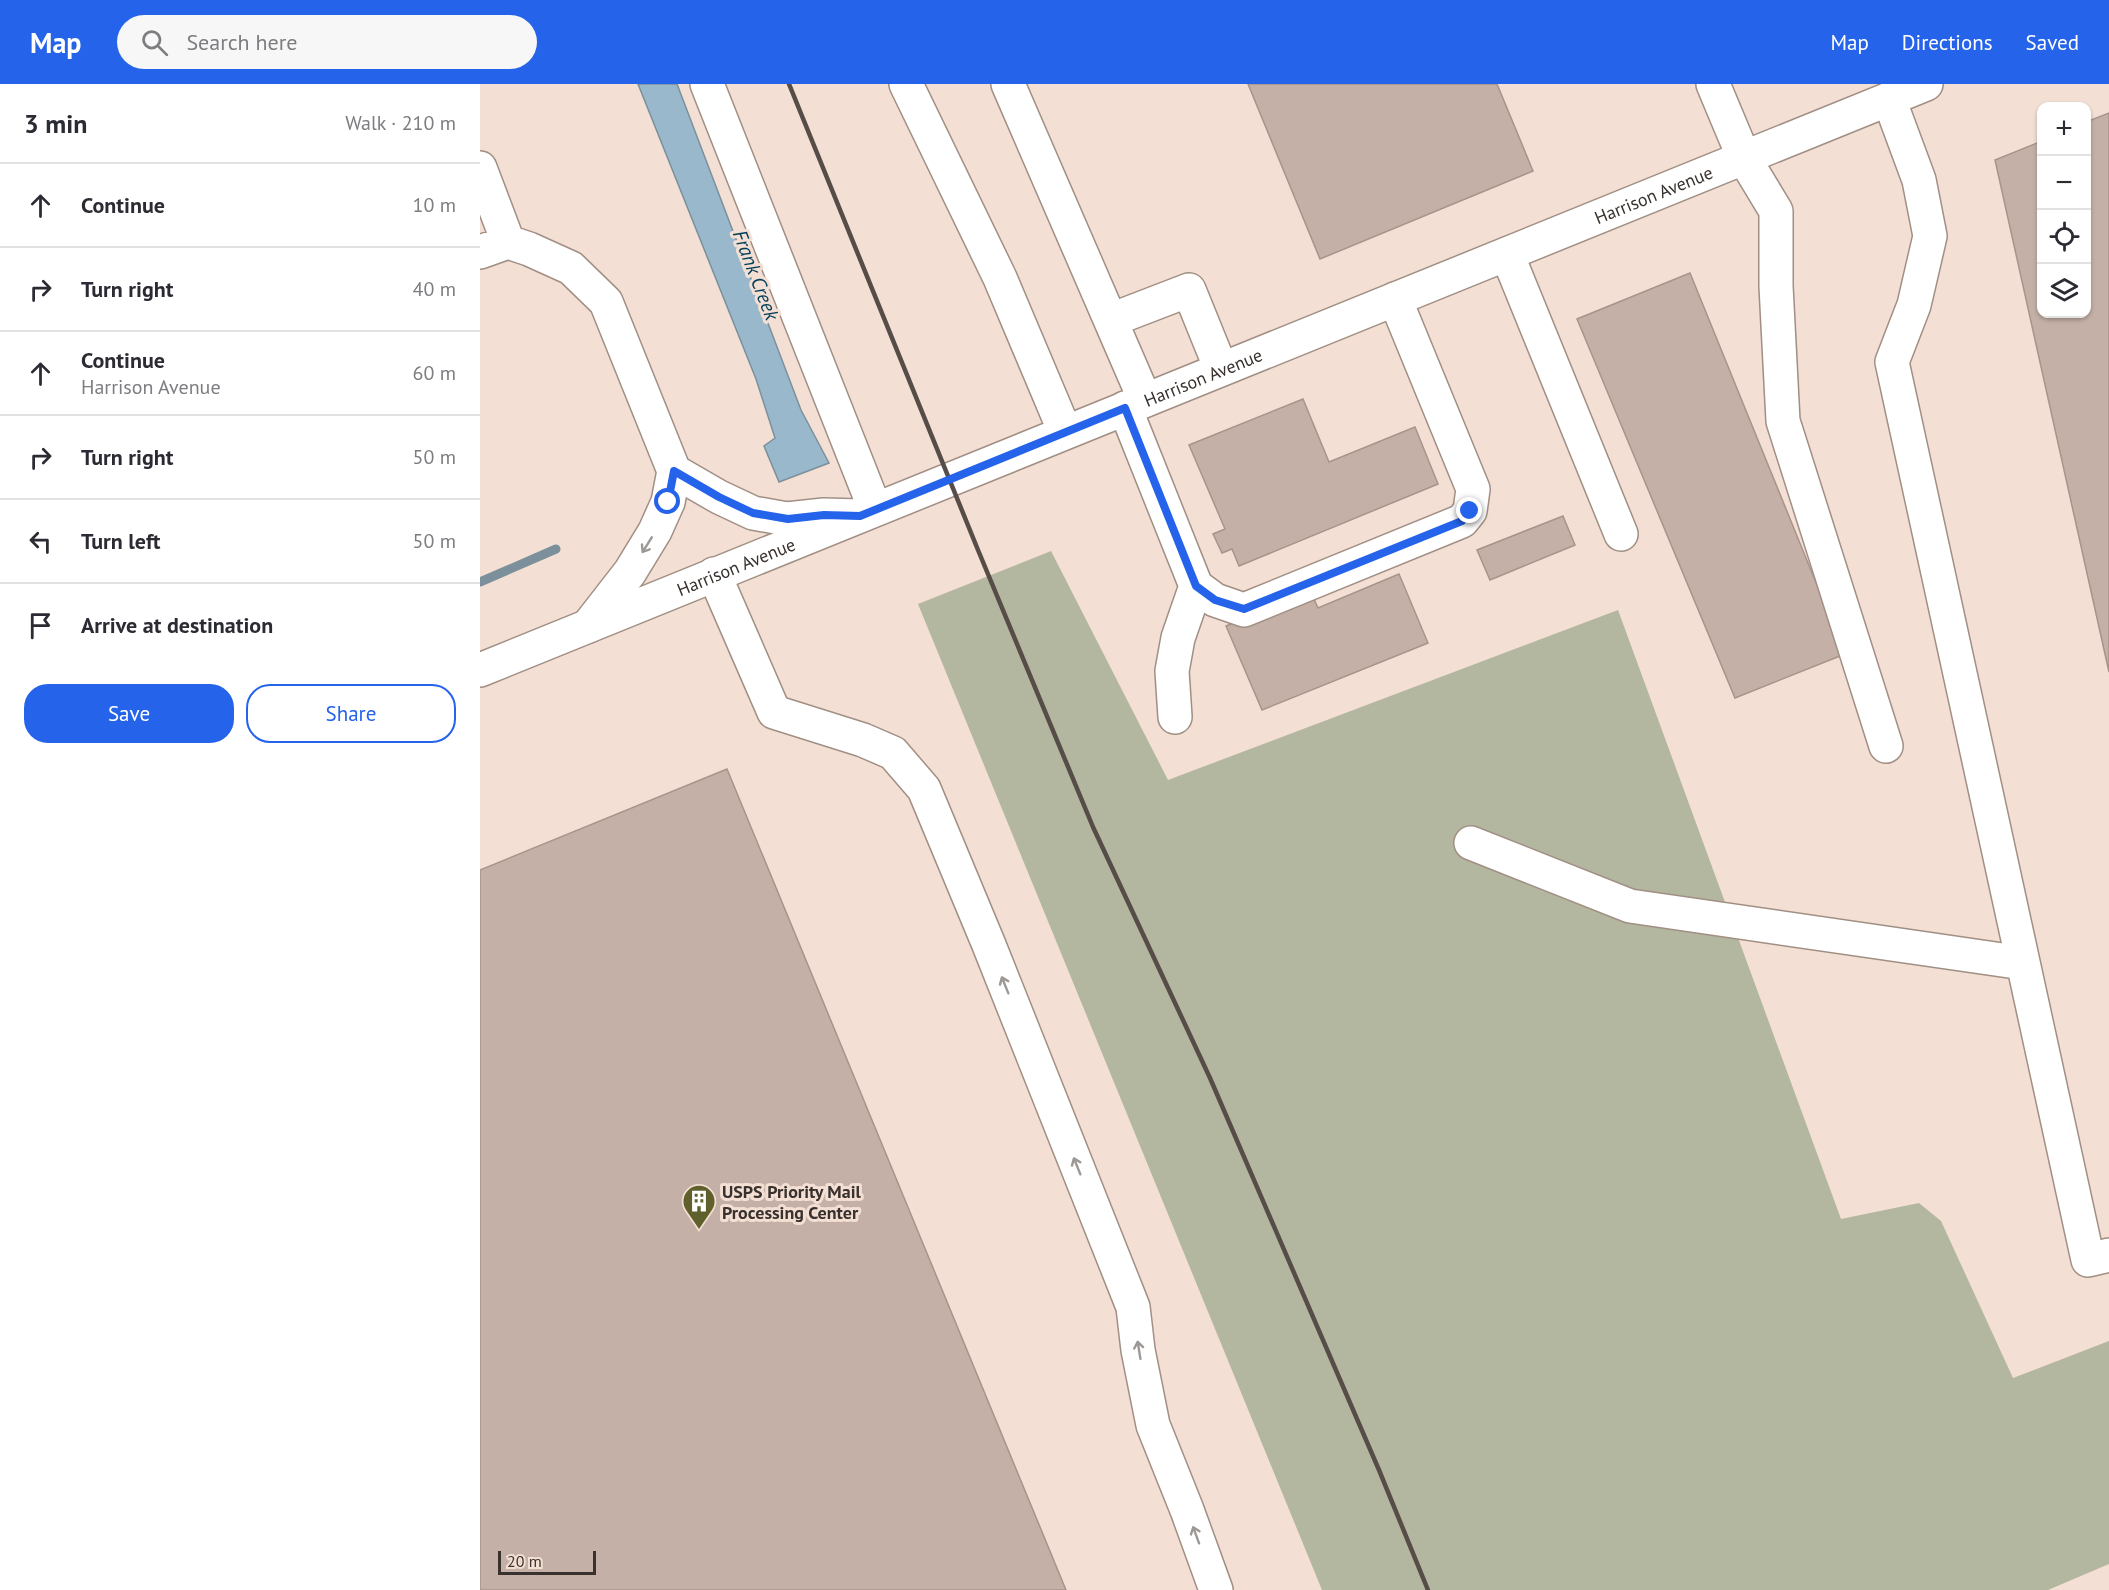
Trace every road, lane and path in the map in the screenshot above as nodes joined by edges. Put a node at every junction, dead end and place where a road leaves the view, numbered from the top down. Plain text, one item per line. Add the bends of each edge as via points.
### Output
1 (707, 84) edge
2 (906, 84) edge
3 (1008, 84) edge
4 (1713, 84) edge
5 (1926, 84) edge
6 (1889, 99) junction
7 (1744, 158) junction
8 (480, 168) edge
9 (494, 247) edge
10 (1507, 254) junction
11 (1395, 299) junction
12 (1111, 320) junction
13 (1221, 369) junction
14 (1135, 404) junction
15 (1065, 432) junction
16 (674, 471) junction
17 (867, 513) junction
18 (1621, 534) dead end
19 (714, 574) junction
20 (1196, 586) junction
21 (588, 626) junction
22 (480, 670) edge
23 (1175, 717) dead end
24 (1886, 746) dead end
25 (1472, 843) dead end
26 (2023, 963) junction
27 (2109, 1255) edge
28 (1216, 1590) edge

1 - 17 main road
2 - 15 main road via 1000,278
3 - 12 main road
4 - 7 main road
5 - 6 main road, Harrison Avenue
6 - 7 main road, Harrison Avenue
6 - 26 main road via 1919,180 1930,236 1914,305 1892,362
7 - 10 main road, Harrison Avenue
7 - 24 main road via 1776,211 1783,421
8 - 9 main road
9 - 16 main road via 571,268 606,302
10 - 11 main road, Harrison Avenue
10 - 18 main road
11 - 13 main road, Harrison Avenue
11 - 20 main road via 1473,489 1470,511 1462,521 1244,609 1215,600
12 - 13 main road via 1189,290
12 - 14 main road
13 - 14 main road, Harrison Avenue
14 - 15 main road, Harrison Avenue
14 - 20 main road
15 - 17 main road, Harrison Avenue
16 - 17 main road via 753,513 788,519
16 -> 21 main road via 668,502 655,531 630,572
17 - 19 main road, Harrison Avenue
19 - 21 main road, Harrison Avenue
28 -> 19 main road via 1153,1425 1133,1307 924,789 893,753 774,712
20 - 23 main road via 1172,671
21 - 22 main road, Harrison Avenue
25 - 26 main road via 1630,906
26 - 27 main road via 2088,1260

